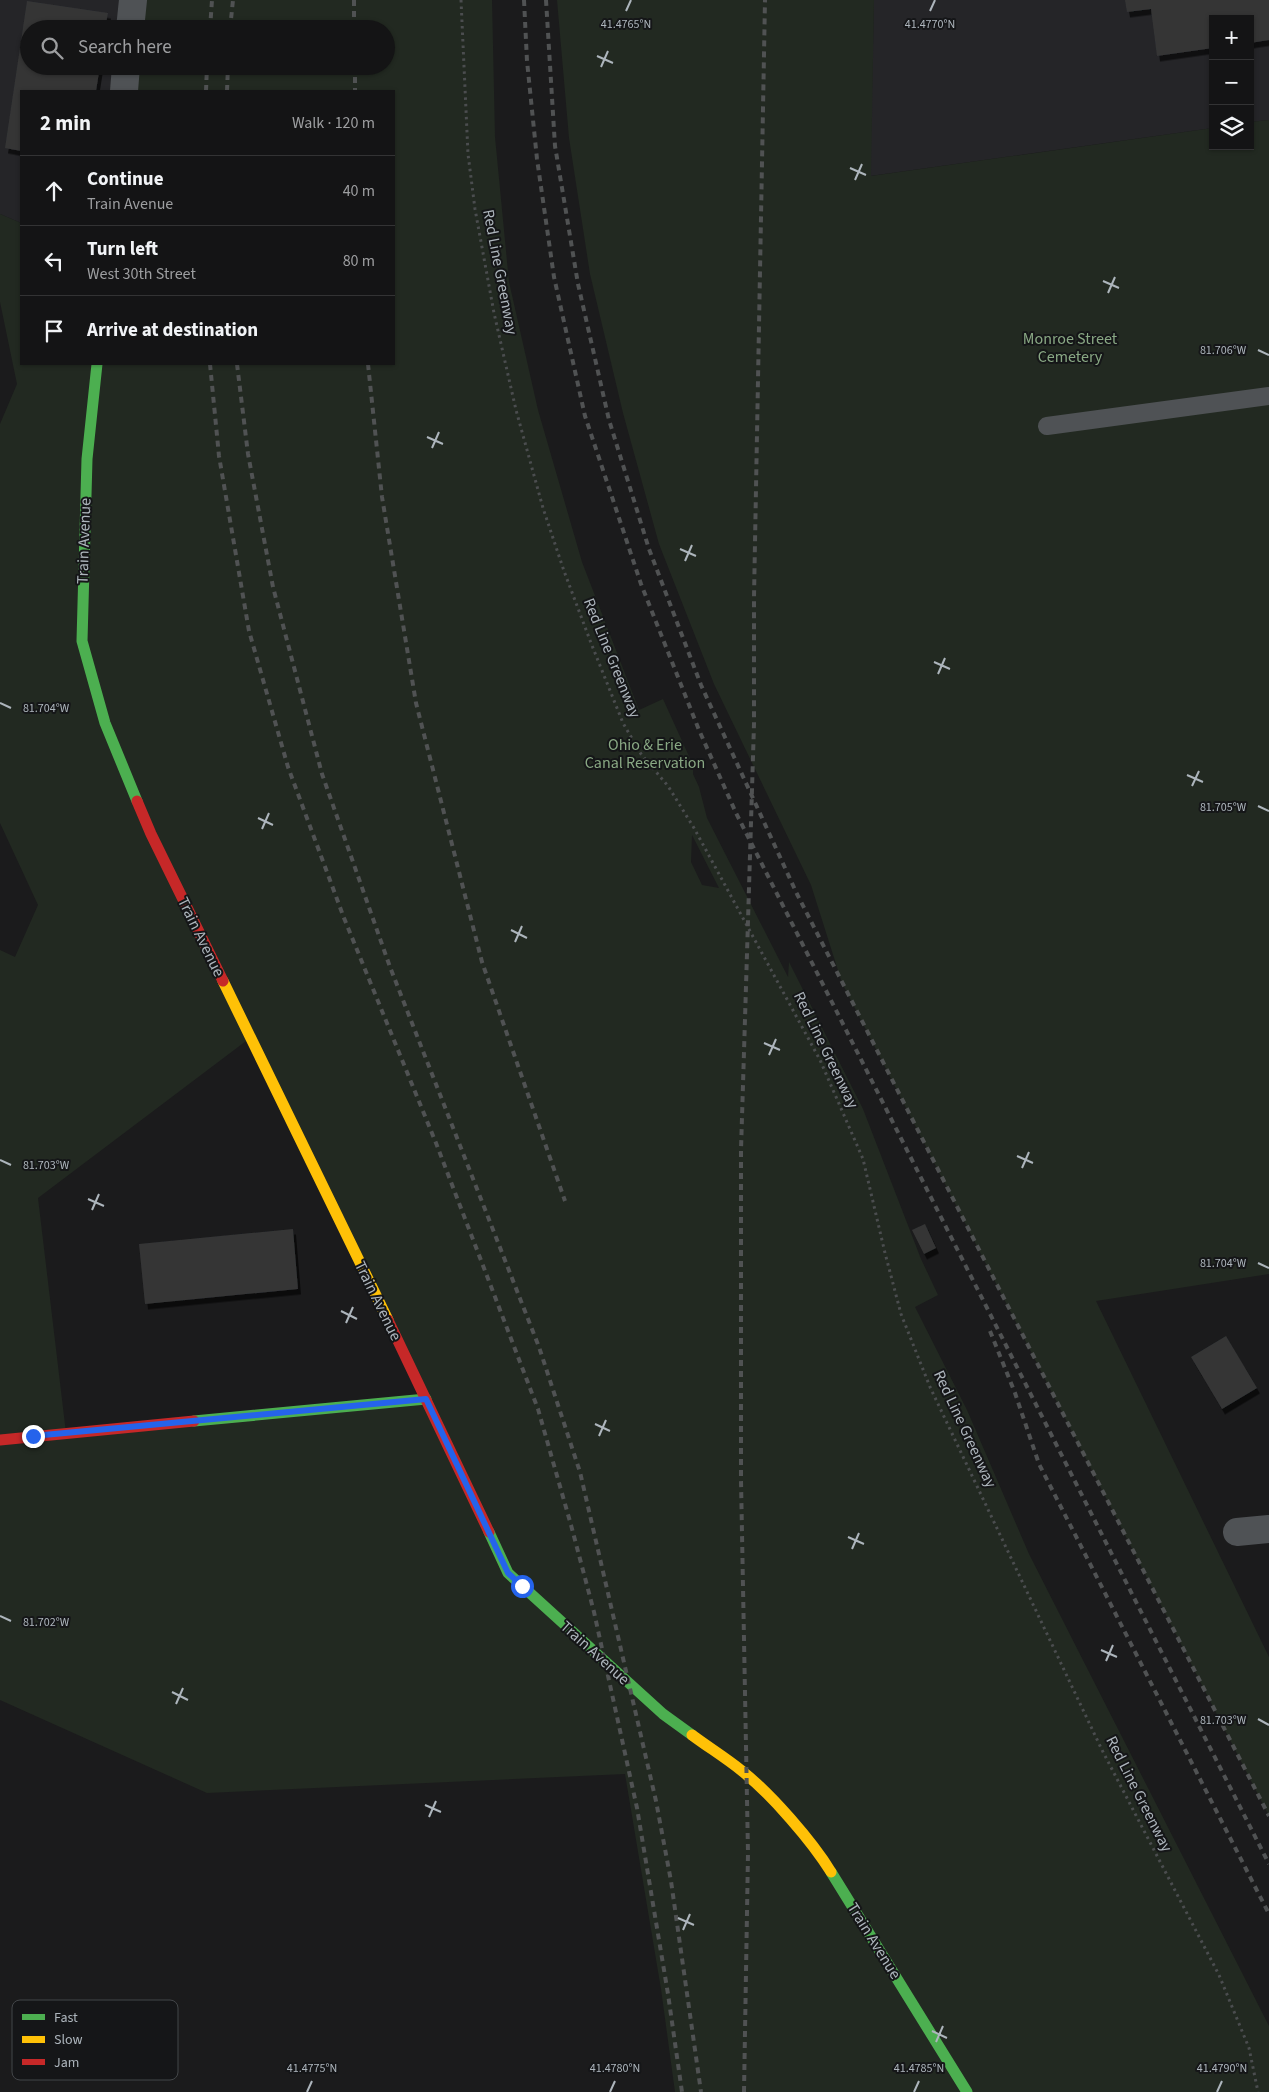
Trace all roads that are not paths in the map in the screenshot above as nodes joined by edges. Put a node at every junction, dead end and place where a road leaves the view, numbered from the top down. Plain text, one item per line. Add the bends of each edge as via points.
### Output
1 (133, 0) edge
2 (131, 20) edge
3 (125, 75) edge
4 (124, 90) edge
5 (97, 365) edge
6 (1269, 396) edge
7 (1048, 426) dead end
8 (426, 1399) junction
9 (0, 1440) edge
10 (1269, 1529) edge
11 (1237, 1532) dead end
12 (967, 2092) edge

1 - 2 street
3 - 4 street
5 - 8 street, Train Avenue via 87,459 82,641 105,723 151,834
6 - 7 lane
8 - 9 street
8 - 12 street, Train Avenue via 508,1573 663,1714 743,1772 772,1800 821,1856
10 - 11 street

